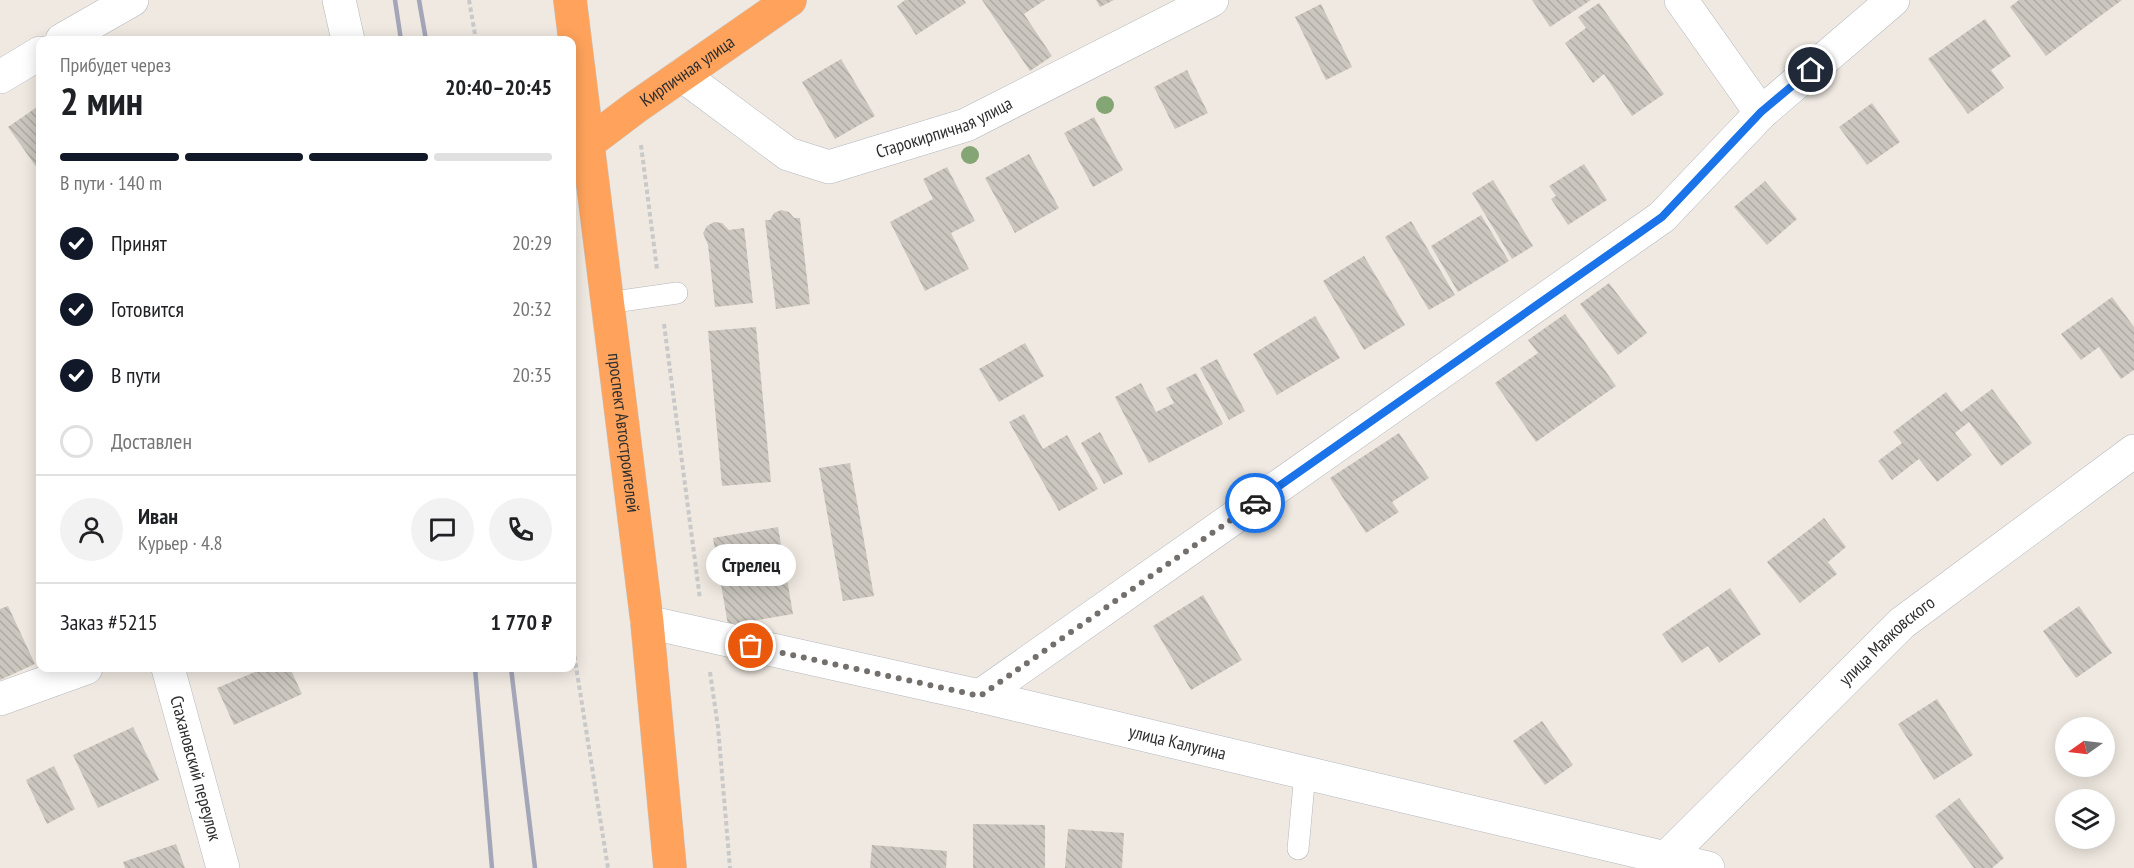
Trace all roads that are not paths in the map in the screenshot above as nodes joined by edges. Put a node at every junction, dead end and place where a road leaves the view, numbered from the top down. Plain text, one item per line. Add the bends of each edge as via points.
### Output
1 (132, 0) edge
2 (339, 0) edge
3 (570, 0) edge
4 (790, 0) edge
5 (1212, 0) edge
6 (1681, 0) edge
7 (1893, 0) edge
8 (69, 36) edge
9 (347, 36) edge
10 (574, 36) edge
11 (576, 51) edge
12 (36, 55) edge
13 (682, 75) junction
14 (0, 76) edge
15 (1761, 112) junction
16 (587, 144) junction
17 (669, 294) road end
18 (607, 303) junction
19 (2134, 451) edge
20 (647, 622) junction
21 (75, 672) edge
22 (169, 672) edge
23 (980, 696) junction
24 (0, 699) edge
25 (1305, 773) junction
26 (1298, 849) dead end
27 (1666, 858) junction
28 (223, 868) edge
29 (670, 868) edge
30 (1708, 868) edge

1 - 8 street
2 - 9 street
3 - 10 highway, проспект Автостроителей
4 - 13 highway, Кирпичная улица
5 - 13 street, Старокирпичная улица via 966,125 829,166 788,154
6 - 15 street
7 - 15 street
11 - 16 highway, проспект Автостроителей
12 - 14 street
13 - 16 highway, Кирпичная улица
15 - 23 street via 1662,217
16 - 18 highway, проспект Автостроителей
17 - 18 lane
18 - 20 highway, проспект Автостроителей
19 - 27 street, улица Маяковского via 1902,623
20 - 23 street, улица Калугина
20 - 29 highway, проспект Автостроителей
21 - 24 street
22 - 28 street, Стахановский переулок
23 - 25 street, улица Калугина
25 - 26 lane
25 - 27 street, улица Калугина
27 - 30 street, улица Калугина

